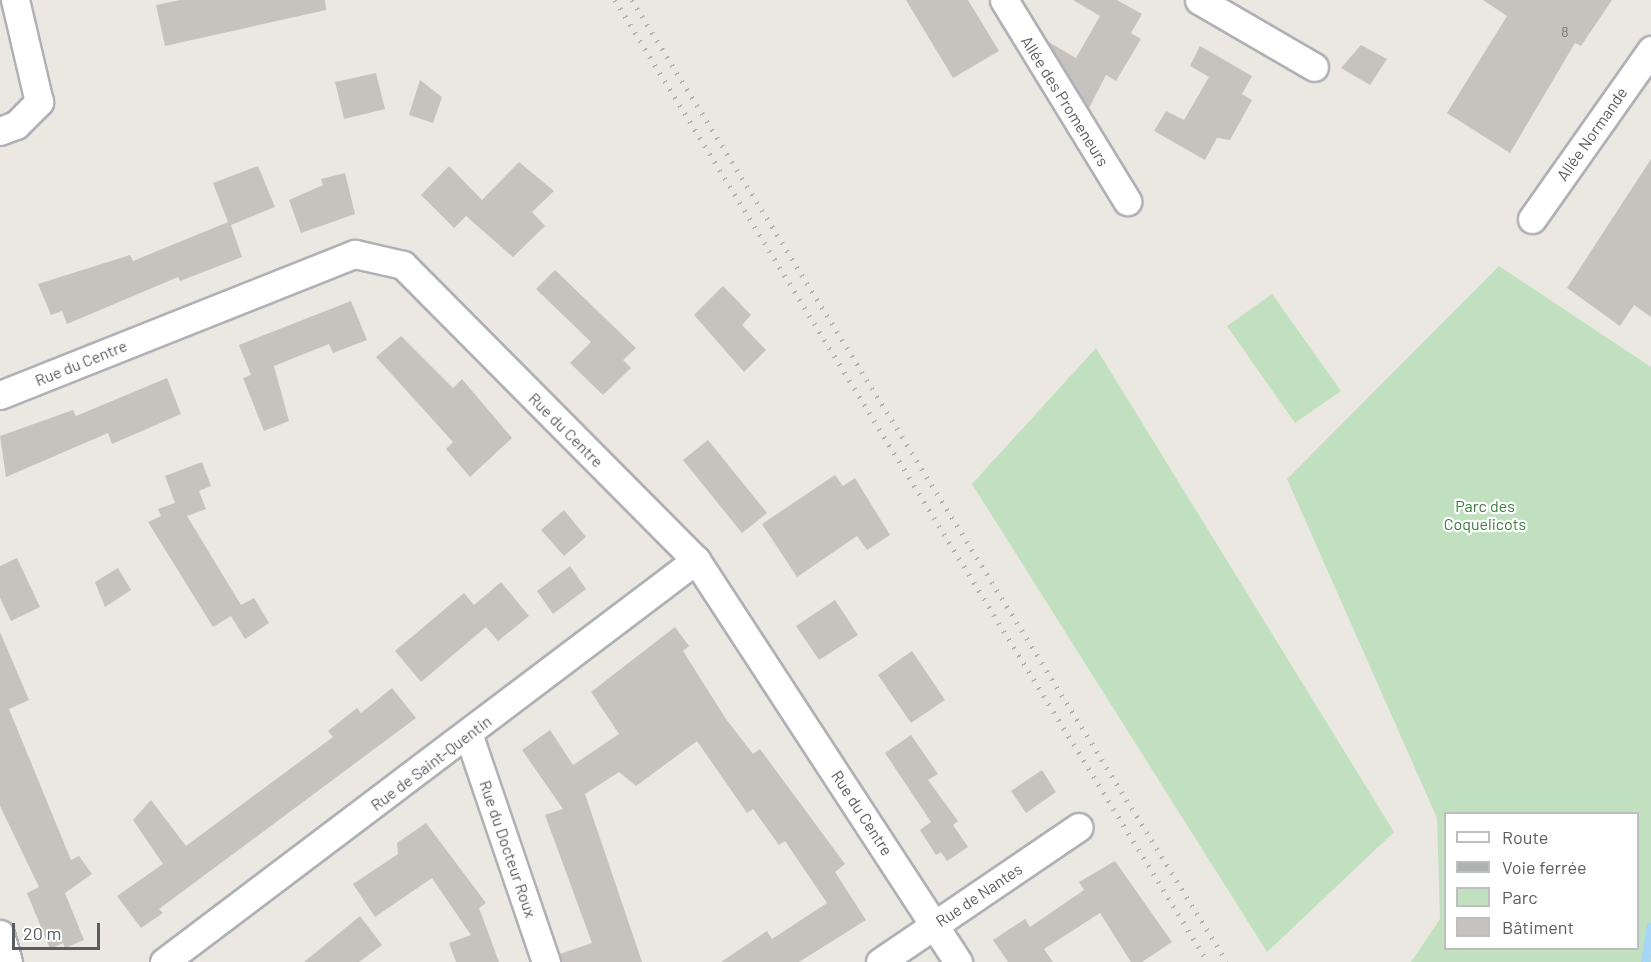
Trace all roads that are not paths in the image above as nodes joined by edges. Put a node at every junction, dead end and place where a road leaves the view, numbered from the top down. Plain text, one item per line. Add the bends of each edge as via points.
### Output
1 (15, 0) edge
2 (1004, 0) edge
3 (1199, 0) edge
4 (1651, 50) edge
5 (1314, 67) dead end
6 (0, 131) edge
7 (1127, 201) dead end
8 (1532, 219) dead end
9 (0, 395) edge
10 (696, 560) junction
11 (469, 736) junction
12 (1079, 827) dead end
13 (935, 924) junction
14 (0, 934) edge
15 (8, 962) edge
16 (164, 962) edge
17 (546, 962) edge
18 (880, 962) edge
19 (958, 962) edge

1 - 6 street via 39,102 16,125
2 - 7 street, Allée des Promeneurs
3 - 5 street
4 - 8 street, Allée Normande
9 - 10 street, Rue du Centre via 355,254 403,265
10 - 11 street, Rue de Saint-Quentin
10 - 13 street, Rue du Centre
11 - 16 street, Rue de Saint-Quentin
11 - 17 street, Rue du Docteur Roux
12 - 13 street, Rue de Nantes
13 - 18 street, Rue de Nantes
13 - 19 street, Rue du Centre
14 - 15 street

